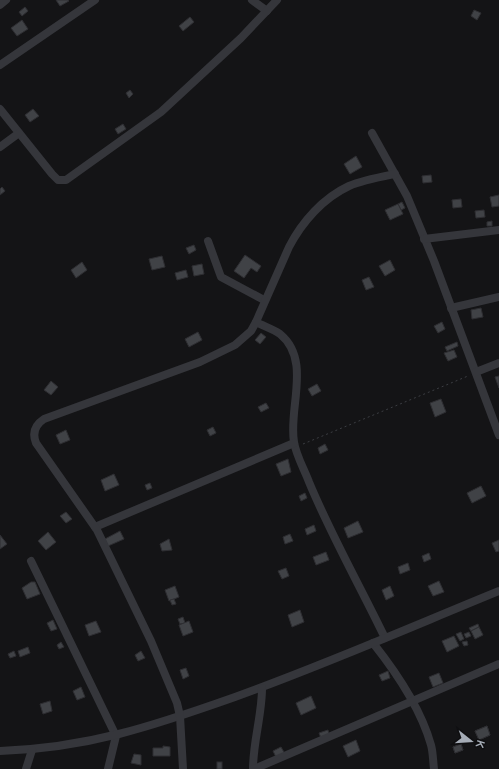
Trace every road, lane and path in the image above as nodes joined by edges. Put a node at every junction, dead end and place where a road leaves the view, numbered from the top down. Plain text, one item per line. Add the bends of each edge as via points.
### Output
1 (6, 0) edge
2 (252, 0) edge
3 (277, 0) edge
4 (91, 1) edge
5 (0, 5) edge
6 (267, 10) junction
7 (0, 65) edge
8 (0, 109) edge
9 (19, 133) junction
10 (372, 133) dead end
11 (0, 147) edge
12 (395, 174) junction
13 (499, 230) edge
14 (424, 239) junction
15 (208, 241) dead end
16 (499, 297) edge
17 (264, 300) junction
18 (451, 308) junction
19 (256, 322) junction
20 (499, 363) edge
21 (476, 372) junction
22 (499, 435) edge
23 (295, 445) junction
24 (95, 527) junction
25 (31, 561) dead end
26 (499, 591) edge
27 (385, 638) junction
28 (373, 643) junction
29 (499, 664) edge
30 (262, 688) junction
31 (412, 702) junction
32 (180, 716) junction
33 (116, 736) junction
34 (32, 750) junction
35 (0, 751) edge
36 (26, 769) edge
37 (108, 769) edge
38 (183, 769) edge
39 (253, 769) edge
40 (434, 769) edge

1 - 5 street
2 - 6 street
3 - 6 street
4 - 7 street
6 - 9 street via 241,38 161,112 66,180 58,180
8 - 9 street
9 - 11 street
10 - 12 street
12 - 14 street
12 - 17 street via 351,185 325,202 295,236
13 - 14 street
14 - 18 street
15 - 17 street via 221,277
16 - 18 street
17 - 19 street
18 - 21 street
19 - 23 street via 280,334 290,346 296,367
19 - 24 street via 244,338 221,353 38,424 34,433 36,443
20 - 21 street
21 - 22 street
21 - 23 path
23 - 24 street
23 - 27 street via 318,503
24 - 32 street via 151,641 177,702
25 - 33 street
26 - 27 street
27 - 28 street
28 - 30 street
28 - 31 street via 392,666
29 - 31 street
30 - 32 street
30 - 39 street
31 - 39 street
31 - 40 street via 431,744
32 - 33 street
32 - 38 street
33 - 34 street
33 - 37 street
34 - 35 street
34 - 36 street

